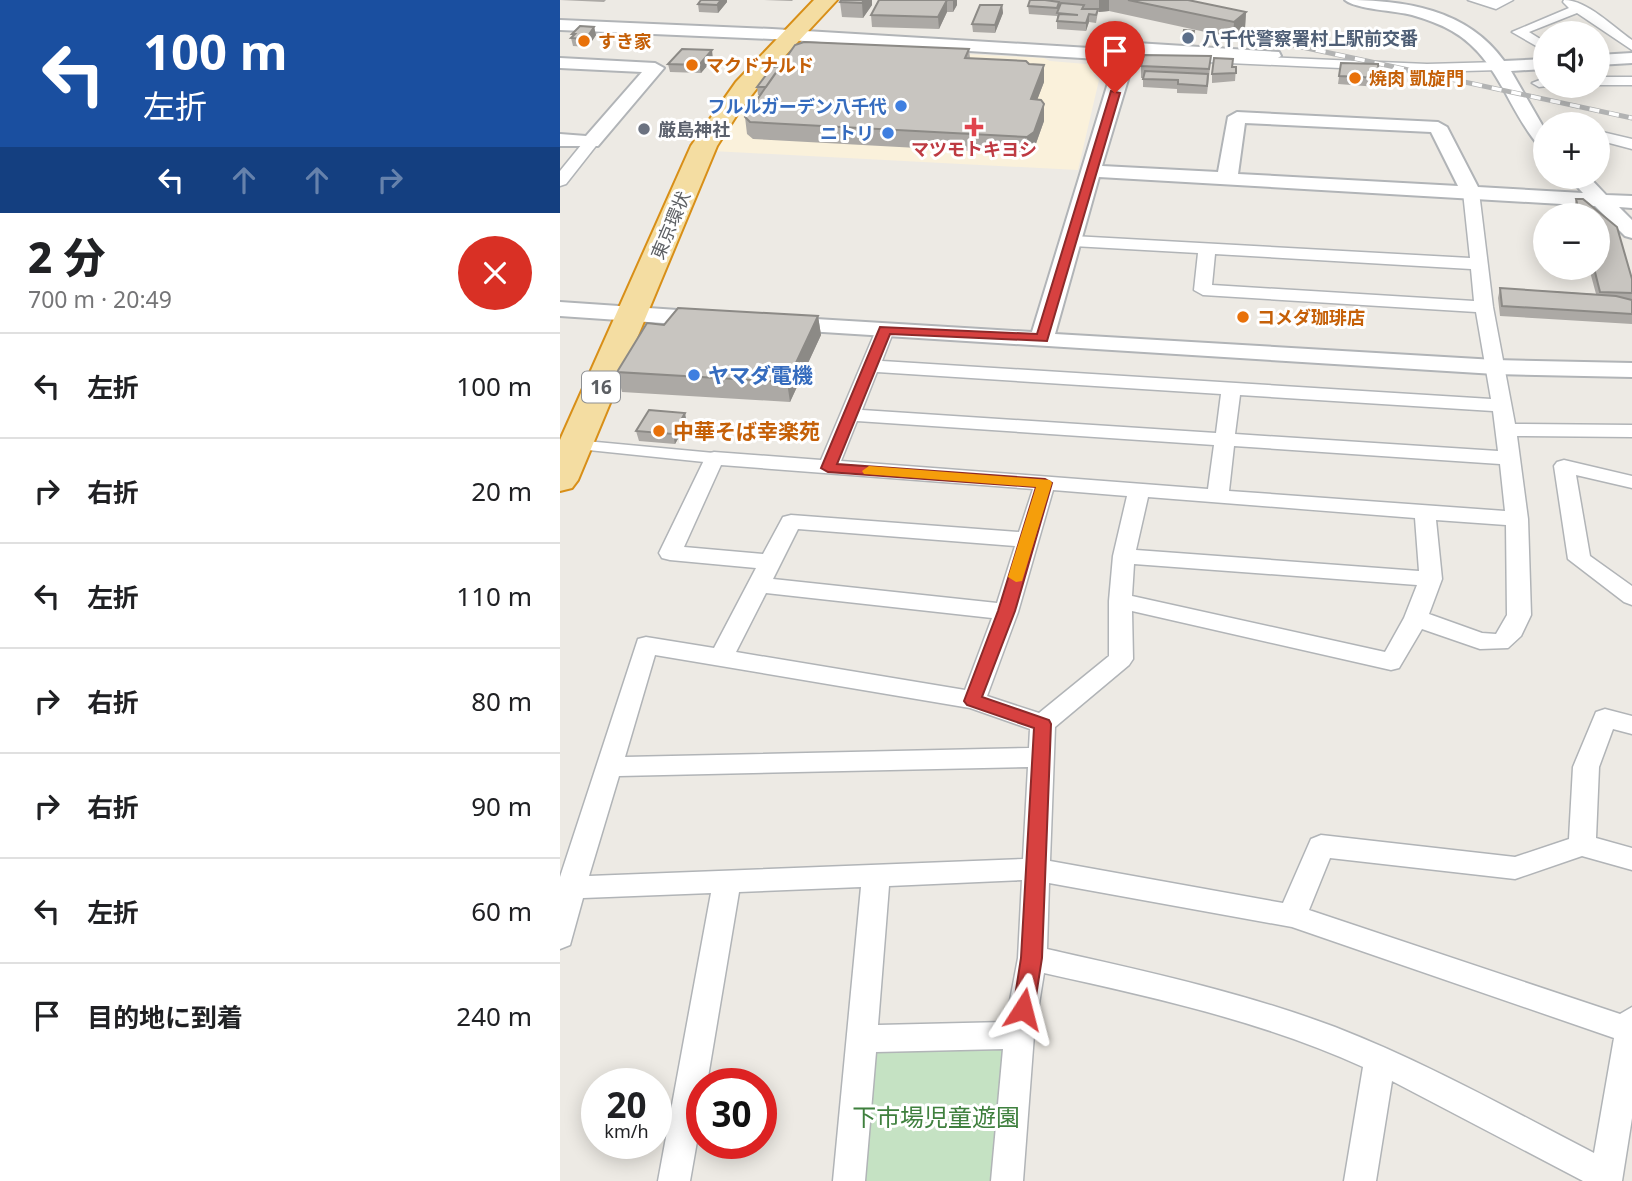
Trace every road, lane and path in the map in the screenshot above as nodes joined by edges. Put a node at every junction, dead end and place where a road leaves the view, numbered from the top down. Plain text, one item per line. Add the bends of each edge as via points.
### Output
1 (807, 0) edge
2 (826, 0) edge
3 (1353, 0) edge
4 (1474, 0) edge
5 (1507, 0) edge
6 (1566, 0) edge
7 (1374, 1) edge
8 (1580, 8) junction
9 (1547, 21) edge
10 (560, 25) edge
11 (1533, 26) edge
12 (785, 34) junction
13 (1533, 40) edge
14 (1628, 43) edge
15 (1126, 50) junction
16 (1273, 56) joint
17 (1632, 58) edge
18 (1610, 59) edge
19 (560, 63) edge
20 (1533, 65) edge
21 (1500, 66) junction
22 (1610, 81) edge
23 (1632, 81) edge
24 (1533, 124) edge
25 (1610, 139) edge
26 (560, 140) edge
27 (590, 142) junction
28 (1632, 144) edge
29 (1092, 172) junction
30 (1227, 179) junction
31 (560, 181) edge
32 (1589, 189) edge
33 (1471, 192) junction
34 (1600, 201) junction
35 (1632, 202) edge
36 (1632, 232) edge
37 (1073, 241) junction
38 (1206, 248) junction
39 (1479, 264) junction
40 (1484, 307) junction
41 (560, 309) edge
42 (619, 313) junction
43 (735, 321) edge
44 (762, 323) edge
45 (885, 330) junction
46 (1042, 338) junction
47 (870, 366) junction
48 (1495, 367) junction
49 (1632, 370) edge
50 (1231, 388) junction
51 (1501, 406) junction
52 (849, 415) junction
53 (1506, 430) junction
54 (1632, 431) edge
55 (1225, 439) junction
56 (566, 451) edge
57 (714, 458) junction
58 (1509, 458) junction
59 (828, 468) junction
60 (1632, 482) edge
61 (1045, 483) junction
62 (1139, 489) junction
63 (1218, 495) junction
64 (560, 509) edge
65 (1425, 512) junction
66 (1517, 519) junction
67 (1027, 540) junction
68 (1124, 556) junction
69 (772, 562) junction
70 (1431, 579) junction
71 (760, 585) junction
72 (1632, 597) edge
73 (1120, 601) junction
74 (1006, 611) junction
75 (1416, 618) junction
76 (721, 658) junction
77 (973, 701) junction
78 (1042, 724) junction
79 (1632, 725) edge
80 (1041, 757) junction
81 (608, 767) junction
82 (1582, 845) junction
83 (1632, 859) edge
84 (1035, 869) junction
85 (876, 875) junction
86 (727, 881) junction
87 (566, 888) edge
88 (1292, 916) junction
89 (560, 937) edge
90 (1032, 958) junction
91 (1631, 1027) edge
92 (1019, 1035) junction
93 (861, 1039) junction
94 (1380, 1060) junction
95 (1606, 1179) edge
96 (674, 1181) edge
97 (849, 1181) edge
98 (1007, 1181) edge
99 (1360, 1181) edge

1 - 12 highway, 東京環状 / 16
2 - 12 highway, 東京環状 / 16
3 - 7 street
4 - 5 street via 1496,5
6 - 8 street
7 - 21 street via 1465,30 1480,40
8 - 9 street
8 - 14 street via 1613,25
10 - 12 street
11 - 13 street via 1519,32
12 - 15 street
12 - 42 highway, 東京環状 / 16 via 719,91 681,146
15 - 16 street
15 - 21 street via 1427,68
15 - 29 street
16 - 21 street
17 - 18 street
19 - 27 street via 655,68
20 - 21 street
21 - 24 street
22 - 23 street
25 - 28 street
26 - 27 street
27 - 31 street
29 - 30 street
29 - 37 street
30 - 33 street
30 - 33 street via 1237,117 1438,127
32 - 34 street
33 - 34 street
33 - 39 street
34 - 35 street
34 - 36 street
37 - 38 street
37 - 46 street
38 - 39 street
38 - 40 street via 1203,290
39 - 40 street
40 - 48 street
41 - 42 street
42 - 43 street
42 - 56 highway, 東京環状 / 16
44 - 45 street
45 - 46 street
45 - 47 street
46 - 48 street
47 - 50 street
47 - 52 street
48 - 49 street
48 - 51 street
50 - 51 street
50 - 55 street
51 - 53 street
52 - 55 street
52 - 59 street
53 - 54 street
53 - 58 street
55 - 58 street
55 - 63 street
56 - 57 street
56 - 64 highway, 16
57 - 59 street
57 - 69 street via 670,553
58 - 66 street
59 - 61 street
60 - 72 street via 1564,466 1580,559
61 - 62 street
61 - 67 street
62 - 63 street
62 - 68 street
63 - 65 street
65 - 66 street
65 - 70 street
66 - 75 street via 1519,615 1509,636 1500,642 1480,641
67 - 69 street via 791,522
67 - 74 street
68 - 70 street
68 - 73 street
69 - 71 street
70 - 75 street
71 - 74 street
71 - 76 street
73 - 75 street via 1391,662
73 - 78 street via 1121,659
74 - 77 street
76 - 77 street
76 - 81 street via 646,645
77 - 78 street
78 - 80 street
79 - 82 street via 1605,718 1586,767
80 - 81 street
80 - 84 street
81 - 87 street
82 - 83 street
82 - 88 street via 1515,868 1321,846
84 - 85 street
84 - 88 street
84 - 90 street
85 - 86 street
85 - 93 street
86 - 87 street
86 - 96 street
87 - 89 street
88 - 91 street
90 - 92 street
90 - 94 street via 1188,995 1323,1037
91 - 95 street
92 - 93 street
92 - 98 street
93 - 97 street
94 - 95 street
94 - 99 street

